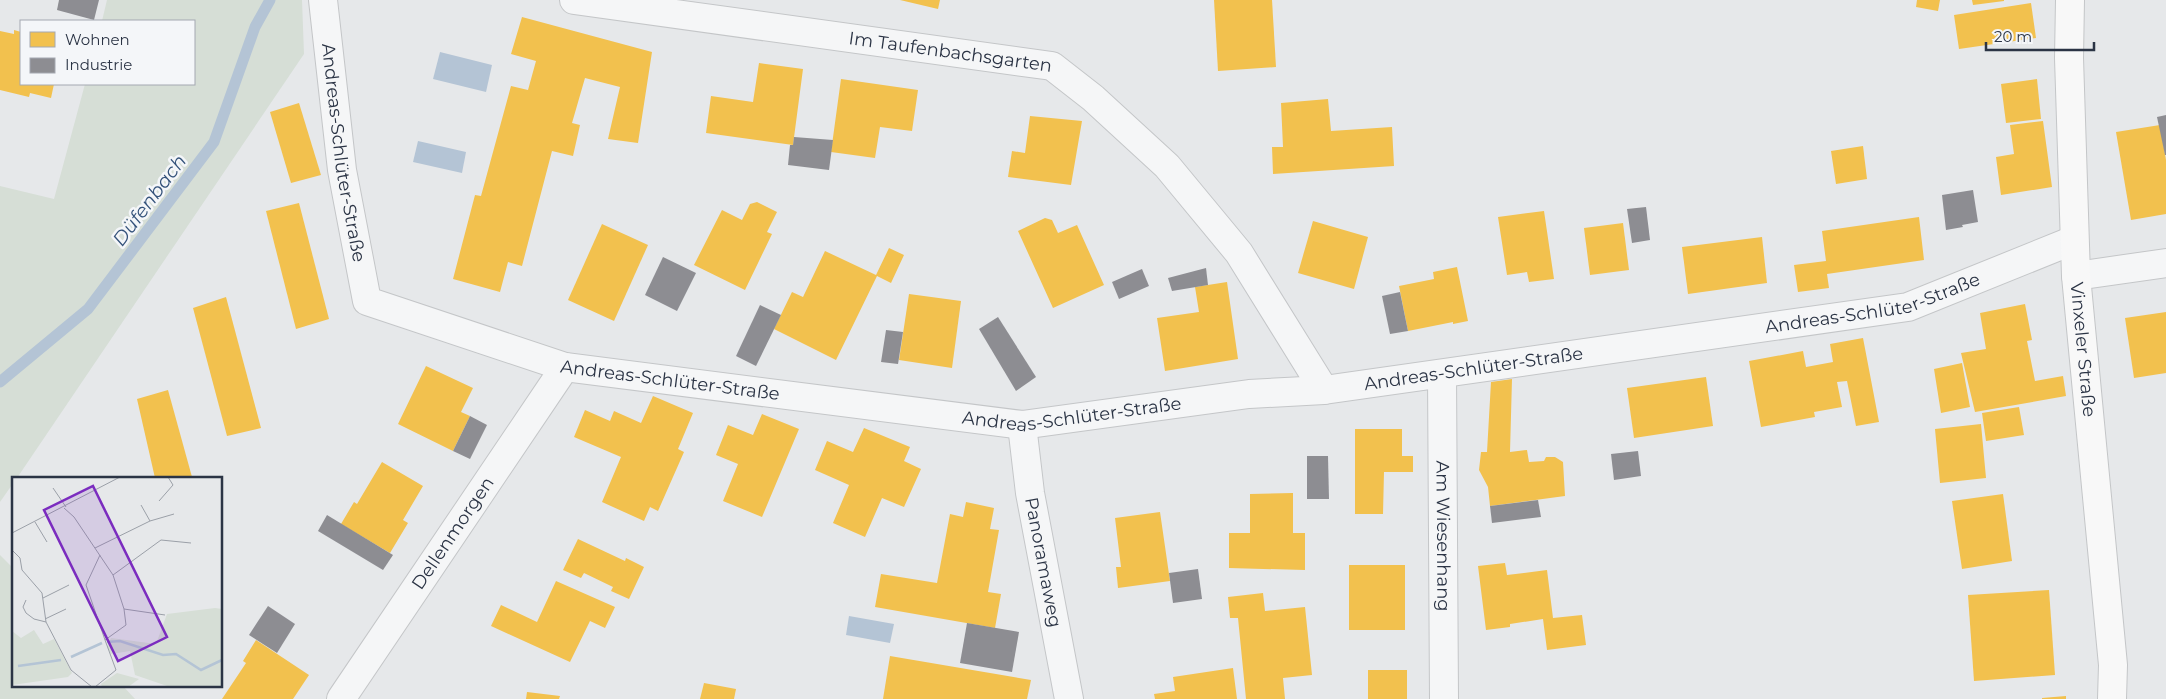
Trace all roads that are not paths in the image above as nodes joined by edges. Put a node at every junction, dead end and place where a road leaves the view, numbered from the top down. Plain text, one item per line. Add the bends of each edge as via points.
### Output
1 (323, 0) edge
2 (574, 0) edge
3 (2070, 0) edge
4 (2074, 240) junction
5 (2166, 263) edge
6 (2076, 276) junction
7 (565, 367) junction
8 (1442, 374) junction
9 (1324, 390) junction
10 (1022, 425) junction
11 (341, 699) edge
12 (1069, 699) edge
13 (1444, 699) edge
14 (2112, 699) edge

1 - 7 street, Andreas-Schlüter-Straße via 342,170 367,301
2 - 9 street, Im Taufenbachsgarten via 1052,66 1094,98 1167,166 1239,253
3 - 4 main road, Vinxeler Straße
4 - 6 main road, Vinxeler Straße
4 - 8 street, Andreas-Schlüter-Straße via 1908,307
5 - 6 street
6 - 14 main road, Vinxeler Straße via 2113,665
7 - 10 street, Andreas-Schlüter-Straße
7 - 11 street, Dellenmorgen
8 - 9 street, Andreas-Schlüter-Straße
8 - 13 street, Am Wiesenhang
9 - 10 street, Andreas-Schlüter-Straße via 1249,394
10 - 12 street, Panoramaweg via 1030,492

